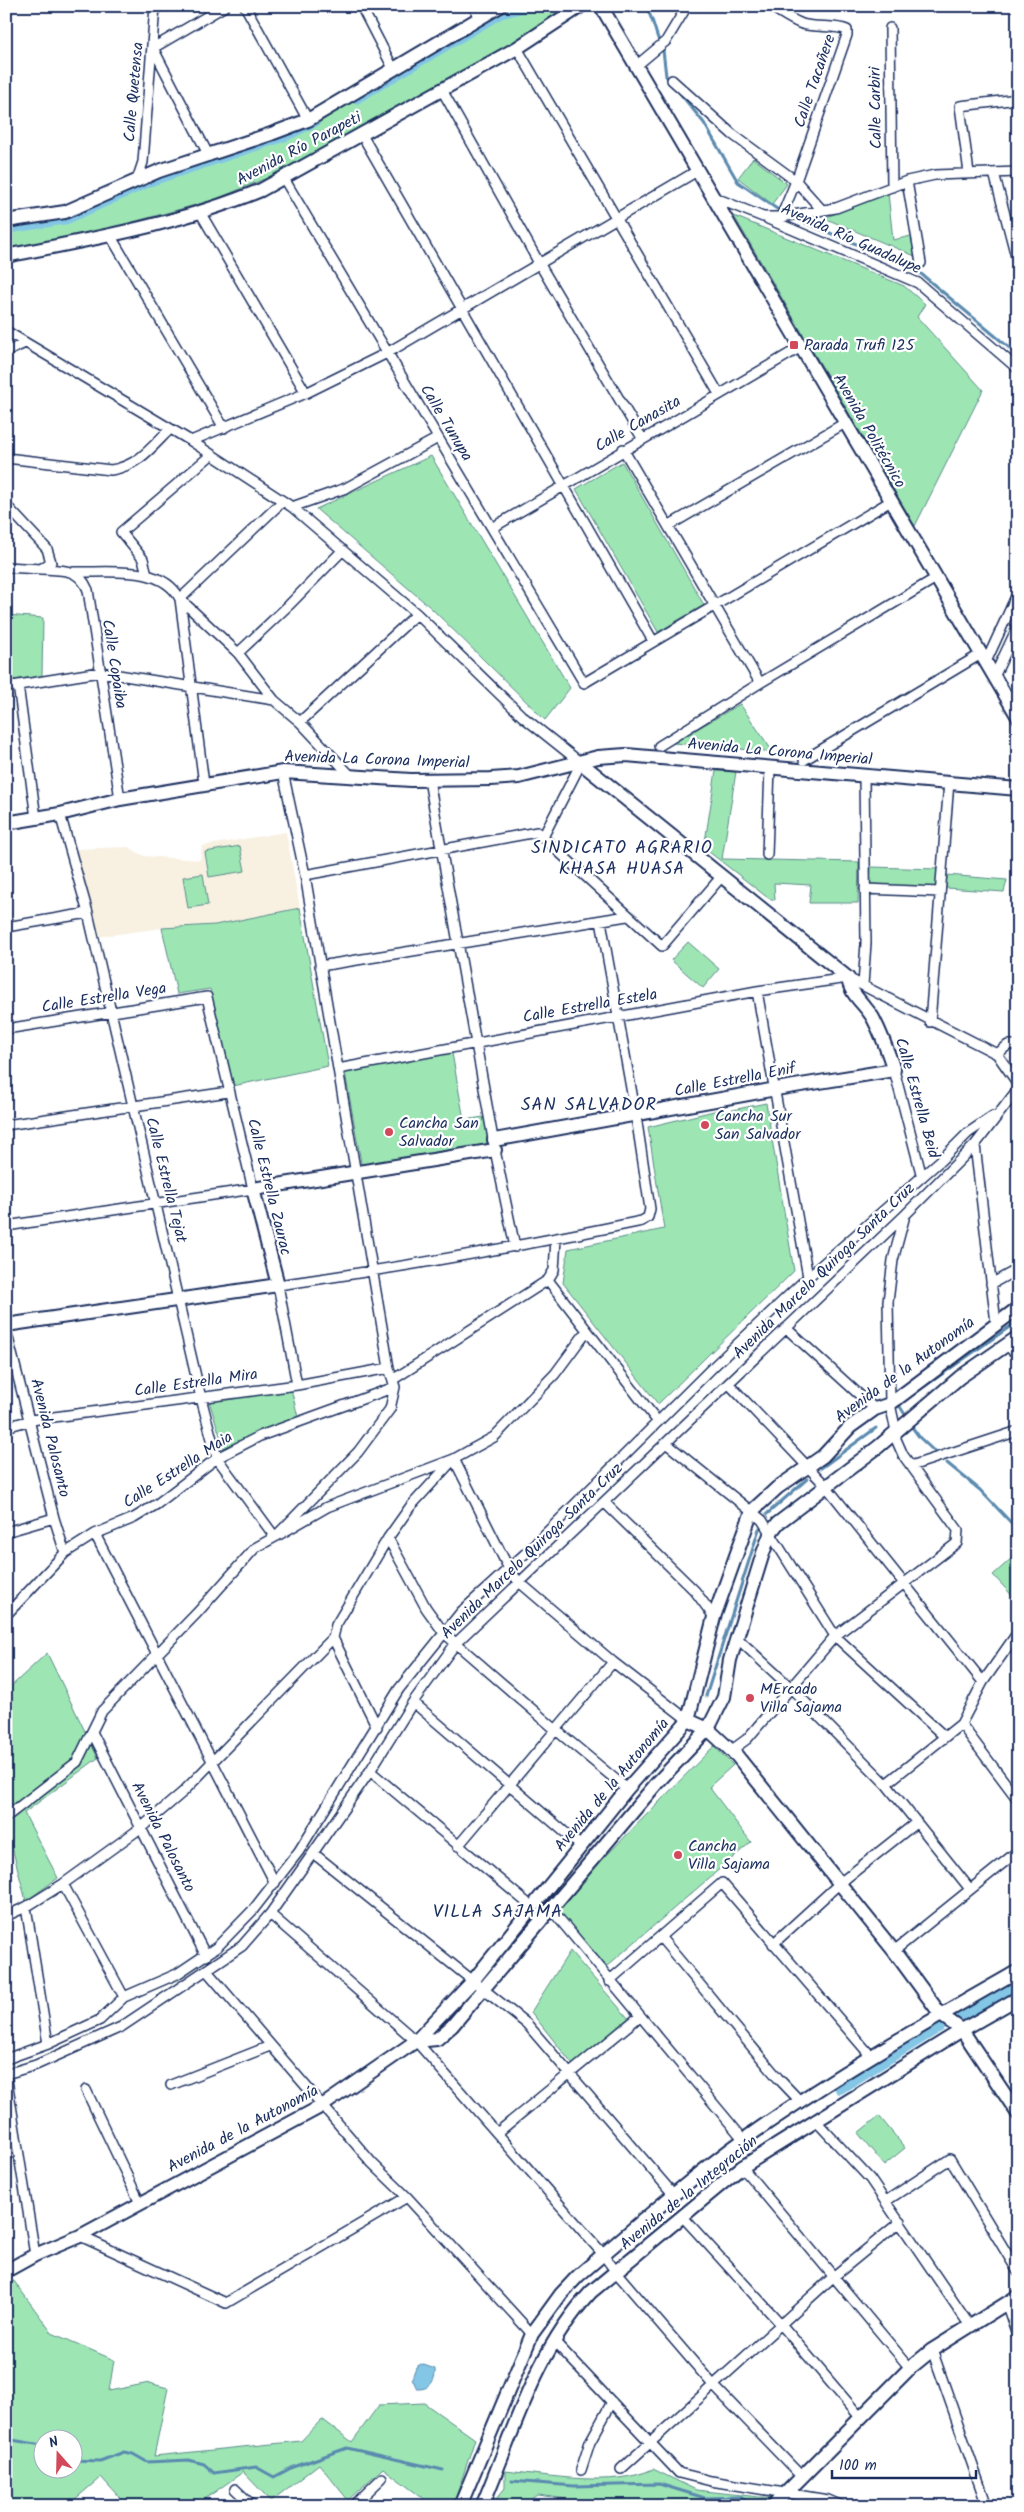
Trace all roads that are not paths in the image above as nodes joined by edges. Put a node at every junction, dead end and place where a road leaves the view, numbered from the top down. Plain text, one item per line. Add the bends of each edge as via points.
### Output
1 (155, 6) edge
2 (225, 6) edge
3 (245, 6) edge
4 (361, 6) edge
5 (473, 6) edge
6 (500, 6) edge
7 (581, 6) edge
8 (601, 6) edge
9 (687, 6) edge
10 (770, 6) edge
11 (480, 18) junction
12 (890, 28) dead end
13 (153, 48) junction
14 (517, 48) junction
15 (636, 66) junction
16 (394, 70) junction
17 (672, 80) dead end
18 (442, 90) junction
19 (1018, 99) edge
20 (308, 120) junction
21 (362, 135) junction
22 (209, 156) junction
23 (697, 170) junction
24 (1018, 172) edge
25 (969, 173) junction
26 (994, 173) junction
27 (283, 177) junction
28 (137, 180) junction
29 (796, 181) junction
30 (907, 181) junction
31 (892, 187) junction
32 (712, 197) junction
33 (822, 210) junction
34 (200, 212) junction
35 (763, 217) junction
36 (781, 217) junction
37 (616, 218) junction
38 (6, 221) edge
39 (110, 235) junction
40 (6, 256) edge
41 (539, 263) junction
42 (921, 263) dead end
43 (1018, 264) edge
44 (463, 309) junction
45 (6, 331) edge
46 (25, 343) junction
47 (801, 347) junction
48 (6, 352) edge
49 (387, 353) junction
50 (1018, 369) edge
51 (306, 393) junction
52 (719, 394) junction
53 (845, 423) junction
54 (224, 428) junction
55 (170, 429) junction
56 (438, 438) junction
57 (642, 438) junction
58 (190, 442) junction
59 (623, 449) junction
60 (211, 455) junction
61 (6, 458) edge
62 (564, 485) junction
63 (283, 500) junction
64 (891, 500) junction
65 (6, 505) edge
66 (292, 506) junction
67 (668, 526) junction
68 (492, 528) junction
69 (344, 550) junction
70 (6, 567) edge
71 (42, 569) junction
72 (74, 572) junction
73 (147, 574) junction
74 (936, 578) junction
75 (1018, 592) edge
76 (180, 599) junction
77 (714, 605) junction
78 (417, 614) junction
79 (1018, 626) edge
80 (653, 640) junction
81 (238, 653) junction
82 (983, 658) junction
83 (100, 672) junction
84 (994, 677) junction
85 (760, 683) junction
86 (18, 685) junction
87 (190, 686) junction
88 (6, 687) edge
89 (274, 700) junction
90 (1018, 717) edge
91 (300, 722) junction
92 (659, 746) dead end
93 (804, 760) dead end
94 (581, 763) junction
95 (770, 766) junction
96 (283, 772) junction
97 (864, 775) junction
98 (350, 776) junction
99 (429, 780) junction
100 (949, 782) junction
101 (204, 784) junction
102 (1018, 789) edge
103 (120, 799) junction
104 (60, 814) junction
105 (36, 818) junction
106 (6, 823) edge
107 (543, 837) junction
108 (441, 849) junction
109 (767, 855) dead end
110 (305, 875) junction
111 (722, 876) junction
112 (865, 890) junction
113 (940, 892) junction
114 (88, 913) junction
115 (627, 916) junction
116 (600, 921) junction
117 (6, 928) edge
118 (458, 945) junction
119 (320, 966) junction
120 (848, 978) junction
121 (863, 985) junction
122 (757, 991) junction
123 (206, 997) joint
124 (110, 1011) junction
125 (616, 1017) junction
126 (930, 1022) junction
127 (6, 1029) edge
128 (476, 1042) junction
129 (1018, 1044) edge
130 (997, 1054) junction
131 (338, 1069) junction
132 (894, 1070) junction
133 (1018, 1084) edge
134 (776, 1089) junction
135 (1018, 1089) edge
136 (228, 1092) junction
137 (132, 1106) junction
138 (998, 1114) junction
139 (636, 1116) junction
140 (6, 1125) edge
141 (495, 1145) junction
142 (975, 1146) junction
143 (358, 1173) junction
144 (922, 1178) junction
145 (253, 1190) junction
146 (157, 1203) junction
147 (906, 1214) junction
148 (6, 1226) edge
149 (556, 1239) junction
150 (515, 1247) junction
151 (1018, 1269) edge
152 (373, 1272) junction
153 (808, 1277) junction
154 (548, 1280) junction
155 (991, 1284) junction
156 (278, 1285) junction
157 (180, 1301) junction
158 (1018, 1308) edge
159 (996, 1323) junction
160 (6, 1325) edge
161 (786, 1328) junction
162 (6, 1330) edge
163 (586, 1332) junction
164 (1018, 1337) edge
165 (1007, 1345) junction
166 (1018, 1356) edge
167 (389, 1368) junction
168 (394, 1383) junction
169 (297, 1384) junction
170 (729, 1384) junction
171 (201, 1398) junction
172 (890, 1404) junction
173 (875, 1409) junction
174 (31, 1420) junction
175 (658, 1422) junction
176 (6, 1427) edge
177 (896, 1431) junction
178 (1017, 1433) edge
179 (666, 1443) junction
180 (217, 1458) junction
181 (454, 1459) junction
182 (808, 1465) junction
183 (910, 1466) junction
184 (826, 1486) junction
185 (605, 1503) junction
186 (752, 1511) junction
187 (54, 1518) junction
188 (6, 1532) edge
189 (771, 1532) junction
190 (95, 1534) junction
191 (274, 1537) junction
192 (388, 1538) junction
193 (65, 1553) junction
194 (508, 1567) junction
195 (518, 1581) junction
196 (905, 1583) junction
197 (6, 1615) edge
198 (714, 1617) junction
199 (444, 1633) junction
200 (1017, 1634) edge
201 (835, 1636) junction
202 (333, 1638) junction
203 (737, 1638) junction
204 (456, 1642) junction
205 (157, 1653) junction
206 (614, 1662) junction
207 (983, 1682) junction
208 (790, 1687) junction
209 (413, 1702) junction
210 (688, 1720) junction
211 (961, 1724) junction
212 (377, 1727) junction
213 (708, 1729) junction
214 (556, 1730) junction
215 (92, 1732) junction
216 (945, 1737) junction
217 (732, 1750) junction
218 (212, 1762) junction
219 (370, 1771) junction
220 (510, 1784) junction
221 (886, 1784) junction
222 (627, 1789) junction
223 (1018, 1800) edge
224 (6, 1816) edge
225 (917, 1822) junction
226 (142, 1827) junction
227 (458, 1846) junction
228 (582, 1847) junction
229 (1018, 1851) edge
230 (314, 1853) junction
231 (275, 1883) junction
232 (840, 1883) junction
233 (63, 1884) junction
234 (970, 1889) junction
235 (532, 1907) junction
236 (26, 1908) junction
237 (551, 1909) junction
238 (270, 1914) junction
239 (6, 1916) edge
240 (661, 1938) junction
241 (773, 1944) junction
242 (894, 1951) junction
243 (206, 1956) junction
244 (207, 1971) junction
245 (1018, 1971) edge
246 (609, 1981) junction
247 (477, 1986) junction
248 (124, 1998) junction
249 (1018, 1998) edge
250 (941, 2015) junction
251 (640, 2016) junction
252 (962, 2030) junction
253 (416, 2041) junction
254 (48, 2044) junction
255 (270, 2046) junction
256 (870, 2055) junction
257 (6, 2058) edge
258 (6, 2074) edge
259 (569, 2074) junction
260 (171, 2085) dead end
261 (86, 2090) dead end
262 (800, 2101) junction
263 (322, 2106) junction
264 (1018, 2114) edge
265 (816, 2120) junction
266 (497, 2133) junction
267 (744, 2140) junction
268 (742, 2167) junction
269 (674, 2195) junction
270 (408, 2197) junction
271 (886, 2201) junction
272 (140, 2203) junction
273 (682, 2216) junction
274 (900, 2222) junction
275 (80, 2236) junction
276 (603, 2254) junction
277 (35, 2255) junction
278 (6, 2271) edge
279 (616, 2272) junction
280 (1018, 2272) edge
281 (833, 2277) junction
282 (1018, 2296) edge
283 (1006, 2303) junction
284 (780, 2323) junction
285 (970, 2326) junction
286 (532, 2334) junction
287 (1018, 2336) edge
288 (554, 2341) junction
289 (932, 2350) junction
290 (910, 2368) junction
291 (714, 2386) junction
292 (612, 2402) junction
293 (860, 2417) junction
294 (650, 2442) junction
295 (621, 2469) dead end
296 (580, 2470) dead end
297 (473, 2476) junction
298 (802, 2476) junction
299 (382, 2478) dead end
300 (492, 2480) junction
301 (235, 2489) dead end
302 (786, 2492) junction
303 (486, 2503) edge
304 (253, 2506) edge
305 (353, 2506) edge
306 (460, 2506) edge
307 (773, 2506) edge
308 (842, 2506) edge
309 (987, 2506) edge

1 - 13 street, Calle Quetensa
2 - 13 street
3 - 20 street
4 - 16 street
5 - 11 street
6 - 11 street, Avenida Río Parapeti
7 - 14 street, Avenida Río Parapeti
8 - 15 street, Avenida Politécnico
9 - 15 street via 666,41
10 - 29 street, Calle Tacañere via 802,24 847,30
11 - 16 street, Avenida Río Parapeti
12 - 31 street, Calle Carbiri
13 - 22 street
13 - 28 street, Calle Quetensa via 143,162
14 - 18 street, Avenida Río Parapeti
14 - 37 street
15 - 23 street, Avenida Politécnico
16 - 20 street, Avenida Río Parapeti
17 - 29 street via 732,134
18 - 21 street, Avenida Río Parapeti
18 - 41 street
19 - 25 street via 960,106
20 - 22 street, Avenida Río Parapeti
21 - 27 street, Avenida Río Parapeti
21 - 44 street
22 - 28 street, Avenida Río Parapeti
23 - 32 street, Avenida Politécnico
23 - 37 street
24 - 26 street
25 - 26 street
25 - 30 street
26 - 43 street
27 - 34 street, Avenida Río Parapeti via 229,203
27 - 49 street, Calle Tunupa
28 - 38 street, Avenida Río Parapeti via 65,212
29 - 33 street
29 - 36 street, Calle Tacañere
30 - 31 street
30 - 42 street
31 - 33 street via 861,200
32 - 35 street, Avenida Río Guadalupe
32 - 47 street, Avenida Politécnico
33 - 36 street
34 - 39 street, Avenida Río Parapeti
34 - 51 street
35 - 36 street
35 - 50 street, Avenida Río Guadalupe via 918,283
37 - 41 street
37 - 52 street
39 - 40 street, Avenida Río Parapeti
39 - 54 street
41 - 44 street
41 - 57 street
44 - 49 street
44 - 62 street
45 - 46 street
46 - 48 street
46 - 55 street
47 - 52 street, Calle Canasita
47 - 53 street, Avenida Politécnico
49 - 51 street
49 - 56 street, Calle Tunupa
51 - 54 street
52 - 57 street, Calle Canasita
53 - 64 street, Avenida Politécnico
53 - 67 street
54 - 58 street
55 - 58 street
55 - 61 street via 134,464 124,468 111,470
56 - 66 street via 346,488
56 - 68 street, Calle Tunupa
57 - 59 street, Calle Canasita
58 - 60 street
59 - 62 street, Calle Canasita
59 - 67 street
60 - 63 street
60 - 73 street via 120,532 143,559
62 - 68 street, Calle Canasita
62 - 80 street
63 - 66 street
63 - 76 street
64 - 74 street, Avenida Politécnico
64 - 77 street
65 - 71 street via 51,556 51,562
66 - 69 street
67 - 77 street
68 - 80 street, Calle Tunupa via 584,683
69 - 78 street
69 - 81 street
70 - 71 street
71 - 72 street
72 - 73 street
72 - 83 street, Calle Copaiba via 84,579 88,590
73 - 76 street via 174,588
74 - 82 street, Avenida Politécnico
74 - 85 street
75 - 82 street
76 - 81 street
76 - 87 street
77 - 80 street
77 - 85 street
78 - 91 street
78 - 94 street via 522,716
79 - 84 street
81 - 89 street
82 - 84 street, Avenida Politécnico
82 - 93 street
83 - 86 street
83 - 87 street
83 - 103 street, Calle Copaiba
84 - 90 street, Avenida Politécnico
85 - 92 street
86 - 88 street
86 - 105 street
87 - 89 street
87 - 101 street
89 - 91 street
91 - 98 street
94 - 95 street, Avenida La Corona Imperial via 598,757 626,756
94 - 99 street, Avenida La Corona Imperial via 519,777
94 - 107 street
94 - 111 street
95 - 97 street, Avenida La Corona Imperial
95 - 109 street
96 - 98 street, Avenida La Corona Imperial
96 - 101 street, Avenida La Corona Imperial
96 - 110 street
97 - 100 street, Avenida La Corona Imperial
97 - 112 street
98 - 99 street, Avenida La Corona Imperial
99 - 108 street
100 - 102 street, Avenida La Corona Imperial
100 - 113 street
101 - 103 street, Avenida La Corona Imperial
103 - 104 street, Avenida La Corona Imperial
104 - 105 street, Avenida La Corona Imperial
104 - 114 street, Calle Estrella Tejat
105 - 106 street, Avenida La Corona Imperial
107 - 108 street via 537,832
107 - 115 street
108 - 110 street
108 - 118 street
110 - 119 street
111 - 115 street via 662,946
111 - 120 street
112 - 113 street
112 - 121 street
113 - 126 street
114 - 117 street
114 - 124 street, Calle Estrella Tejat
115 - 116 street
116 - 118 street
116 - 125 street
118 - 119 street
118 - 128 street
119 - 131 street
120 - 121 street
120 - 122 street, Calle Estrella Estela
120 - 132 street, Calle Estrella Beid via 852,990 872,1016 885,1041
121 - 126 street
122 - 125 street, Calle Estrella Estela
122 - 134 street
123 - 124 street, Calle Estrella Vega
123 - 136 street, Calle Estrella Zaurac
124 - 127 street, Calle Estrella Vega
124 - 137 street, Calle Estrella Tejat
125 - 128 street, Calle Estrella Estela
125 - 139 street
126 - 130 street
128 - 131 street, Calle Estrella Estela
128 - 141 street
129 - 130 street via 1008,1045
130 - 133 street
131 - 143 street
132 - 134 street, Calle Estrella Enif
132 - 144 street, Calle Estrella Beid
134 - 139 street, Calle Estrella Enif
134 - 153 street
135 - 138 street, Avenida Marcelo Quiroga Santa Cruz
136 - 137 street
136 - 145 street, Calle Estrella Zaurac
137 - 140 street
137 - 146 street, Calle Estrella Tejat
138 - 142 street, Avenida Marcelo Quiroga Santa Cruz
138 - 144 street, Avenida Marcelo Quiroga Santa Cruz via 968,1132
139 - 141 street, Calle Estrella Enif
139 - 149 street via 650,1209 648,1217 642,1222
141 - 143 street, Calle Estrella Enif
141 - 150 street
142 - 147 street, Avenida Marcelo Quiroga Santa Cruz
142 - 155 street
143 - 145 street, Calle Estrella Enif
143 - 152 street
144 - 153 street, Avenida Marcelo Quiroga Santa Cruz
145 - 146 street
145 - 156 street, Calle Estrella Zaurac
146 - 148 street
146 - 157 street, Calle Estrella Tejat
147 - 161 street, Avenida Marcelo Quiroga Santa Cruz
147 - 172 street via 895,1250 888,1302
149 - 150 street
149 - 154 street via 554,1270
150 - 152 street
151 - 155 street
152 - 156 street
152 - 167 street
153 - 175 street, Avenida Marcelo Quiroga Santa Cruz
154 - 163 street
154 - 168 street, Calle Estrella Maia
155 - 159 street
156 - 157 street
156 - 169 street, Calle Estrella Zaurac
157 - 160 street
157 - 171 street, Calle Estrella Tejat
158 - 159 street, Avenida de la Autonomía
159 - 172 street, Avenida de la Autonomía
161 - 170 street, Avenida Marcelo Quiroga Santa Cruz
161 - 173 street
162 - 174 street, Avenida Palosanto
163 - 175 street
163 - 181 street via 555,1374 494,1437
164 - 165 street, Avenida de la Autonomía
165 - 166 street
165 - 177 street, Avenida de la Autonomía via 953,1383
167 - 168 street
167 - 169 street, Calle Estrella Mira
168 - 180 street, Calle Estrella Maia via 260,1436
168 - 191 street via 390,1409 358,1452
169 - 171 street, Calle Estrella Mira
170 - 179 street, Avenida Marcelo Quiroga Santa Cruz
170 - 182 street
171 - 174 street, Calle Estrella Mira
171 - 180 street, Calle Estrella Tejat
172 - 173 street, Avenida de la Autonomía
172 - 177 street
173 - 182 street, Avenida de la Autonomía
174 - 176 street, Calle Estrella Mira
174 - 187 street, Avenida Palosanto
175 - 194 street, Avenida Marcelo Quiroga Santa Cruz
177 - 183 street via 898,1447
177 - 184 street, Avenida de la Autonomía
178 - 183 street
179 - 185 street, Avenida Marcelo Quiroga Santa Cruz
179 - 186 street
180 - 190 street, Calle Estrella Maia via 157,1504 134,1518
180 - 191 street, Calle Estrella Tejat
181 - 191 street via 326,1507
181 - 192 street via 410,1507
181 - 194 street
182 - 184 street
182 - 186 street, Avenida de la Autonomía
183 - 196 street via 958,1530 956,1543
184 - 189 street, Avenida de la Autonomía via 778,1522
184 - 196 street
185 - 195 street, Avenida Marcelo Quiroga Santa Cruz
185 - 198 street via 695,1591
186 - 189 street
186 - 198 street, Avenida de la Autonomía
187 - 188 street
187 - 193 street, Avenida Palosanto
189 - 201 street
189 - 203 street, Avenida de la Autonomía
190 - 193 street, Calle Estrella Maia
190 - 205 street
191 - 205 street via 255,1548
192 - 199 street via 426,1608
192 - 202 street via 336,1625
193 - 197 street, Calle Estrella Maia
194 - 195 street
194 - 199 street, Avenida Marcelo Quiroga Santa Cruz
195 - 204 street, Avenida Marcelo Quiroga Santa Cruz
195 - 206 street
196 - 201 street
196 - 207 street
198 - 210 street, Avenida de la Autonomía
199 - 204 street
199 - 212 street, Avenida Marcelo Quiroga Santa Cruz via 399,1689
200 - 207 street
201 - 208 street
201 - 216 street
202 - 212 street
202 - 218 street
203 - 208 street
203 - 213 street, Avenida de la Autonomía via 724,1697
204 - 209 street, Avenida Marcelo Quiroga Santa Cruz
204 - 214 street
205 - 215 street via 102,1711
205 - 218 street
206 - 210 street
206 - 214 street
207 - 211 street
208 - 217 street via 747,1739
208 - 221 street
209 - 219 street, Avenida Marcelo Quiroga Santa Cruz
209 - 220 street
210 - 213 street
210 - 222 street, Avenida de la Autonomía
211 - 216 street
211 - 223 street
212 - 231 street, Avenida Marcelo Quiroga Santa Cruz
213 - 217 street
213 - 237 street, Avenida de la Autonomía via 657,1783
214 - 220 street
214 - 222 street
215 - 224 street via 77,1762
215 - 226 street, Avenida Palosanto
216 - 221 street
217 - 232 street
218 - 226 street
218 - 231 street
219 - 227 street
219 - 230 street, Avenida Marcelo Quiroga Santa Cruz
220 - 227 street
220 - 228 street
221 - 225 street
222 - 228 street, Avenida de la Autonomía
225 - 232 street
225 - 234 street
226 - 233 street
226 - 243 street, Avenida Palosanto
227 - 235 street
228 - 235 street, Avenida de la Autonomía
229 - 234 street
230 - 238 street, Avenida Marcelo Quiroga Santa Cruz
230 - 247 street
231 - 243 street, Avenida Marcelo Quiroga Santa Cruz via 253,1910
232 - 241 street
232 - 242 street
233 - 236 street
233 - 248 street
234 - 242 street
235 - 247 street, Avenida de la Autonomía
236 - 239 street
236 - 254 street
237 - 246 street
237 - 247 street, Avenida de la Autonomía
238 - 244 street, Avenida Marcelo Quiroga Santa Cruz via 242,1946
238 - 253 street
240 - 241 street via 722,1883
240 - 246 street
240 - 262 street
241 - 256 street
242 - 250 street
243 - 248 street, Avenida Marcelo Quiroga Santa Cruz via 177,1974
244 - 255 street
244 - 258 street, Avenida Marcelo Quiroga Santa Cruz via 121,2028 36,2065
245 - 250 street
246 - 251 street
247 - 253 street, Avenida de la Autonomía
247 - 259 street via 527,2024
248 - 254 street, Avenida Marcelo Quiroga Santa Cruz via 100,2020
249 - 252 street, Avenida de la Integración
250 - 252 street
250 - 256 street, Avenida de la Integración
251 - 259 street
251 - 267 street
252 - 264 street
252 - 265 street, Avenida de la Integración
253 - 263 street, Avenida de la Autonomía
253 - 266 street
254 - 257 street, Avenida Marcelo Quiroga Santa Cruz
255 - 260 street
255 - 263 street
256 - 262 street, Avenida de la Integración
258 - 277 street
259 - 266 street
259 - 269 street
261 - 272 street
262 - 267 street, Avenida de la Integración
263 - 270 street via 372,2163
263 - 272 street, Avenida de la Autonomía
265 - 268 street, Avenida de la Integración
265 - 271 street
266 - 276 street
267 - 269 street, Avenida de la Integración
268 - 273 street, Avenida de la Integración
268 - 281 street
269 - 276 street, Avenida de la Integración
270 - 275 street via 226,2303
270 - 286 street
271 - 274 street
271 - 280 street via 950,2159
272 - 275 street, Avenida de la Autonomía
273 - 279 street, Avenida de la Integración
273 - 284 street
274 - 281 street
274 - 285 street
275 - 277 street, Avenida de la Autonomía
276 - 279 street
276 - 286 street, Avenida de la Integración via 561,2294
277 - 278 street, Avenida de la Autonomía
279 - 288 street, Avenida de la Integración via 574,2311
279 - 291 street
281 - 284 street
281 - 290 street
282 - 283 street
283 - 285 street
283 - 287 street
284 - 291 street
284 - 293 street
285 - 289 street
286 - 297 street, Avenida de la Integración
288 - 292 street
288 - 300 street, Avenida de la Integración via 537,2371
289 - 290 street
289 - 309 street
290 - 293 street
291 - 294 street
291 - 298 street
292 - 294 street
292 - 296 street via 590,2442
293 - 298 street
294 - 295 street
294 - 302 street via 679,2473
297 - 300 street
297 - 306 street, Avenida de la Integración
298 - 302 street
299 - 305 street
300 - 303 street, Avenida de la Integración
301 - 304 street
302 - 307 street
302 - 308 street

